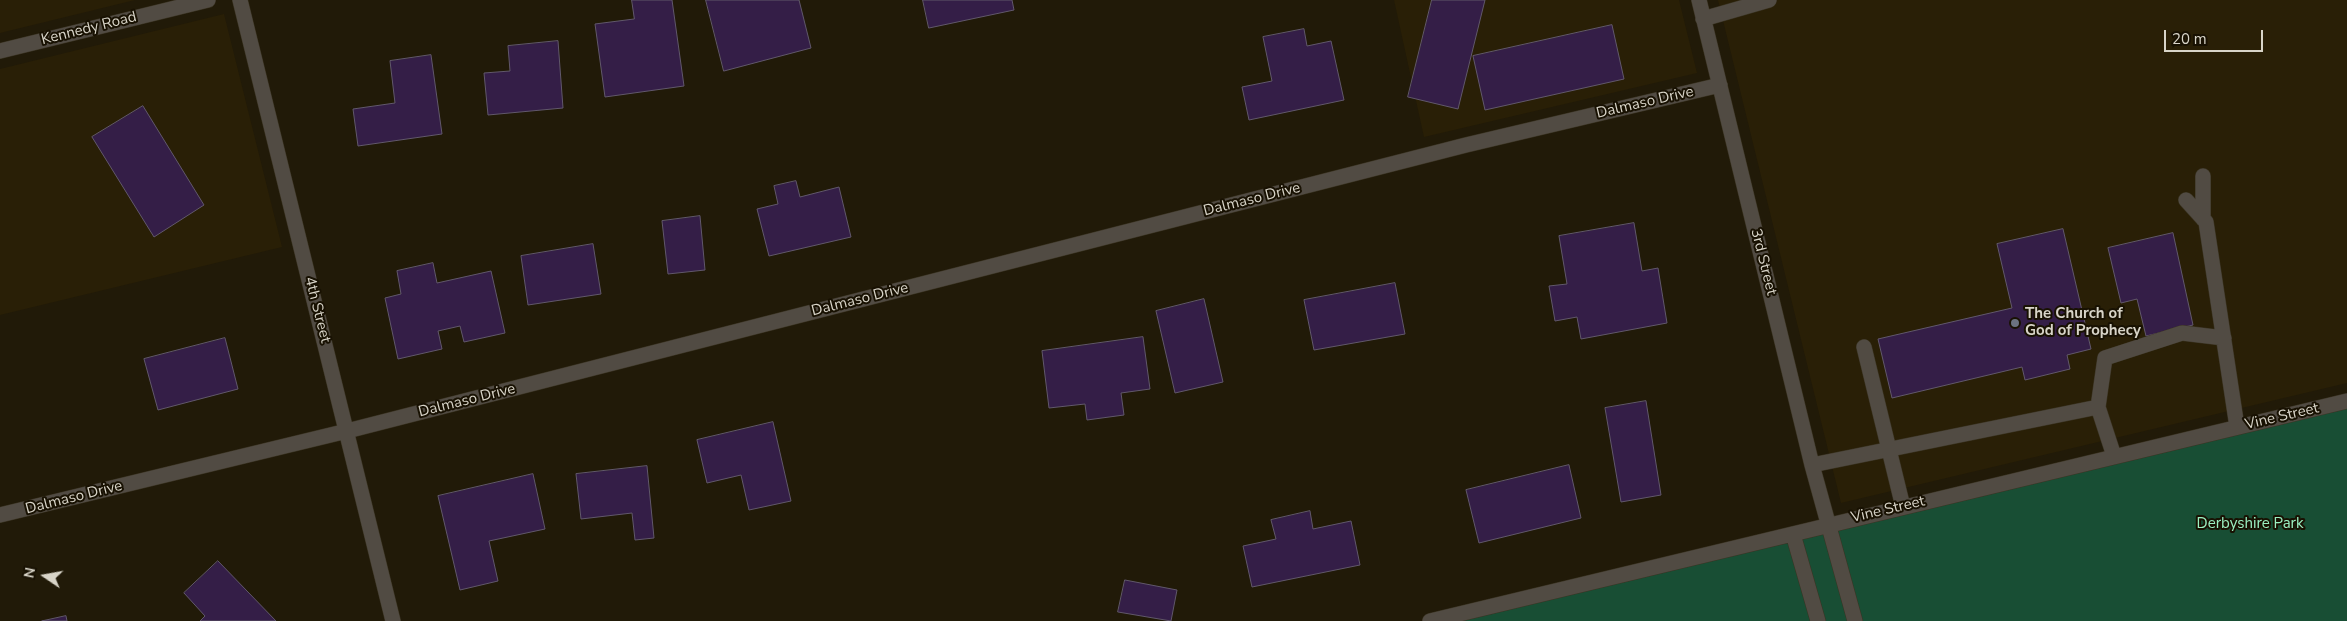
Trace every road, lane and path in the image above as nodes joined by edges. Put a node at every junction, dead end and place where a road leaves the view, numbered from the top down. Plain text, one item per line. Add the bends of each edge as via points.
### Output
1 (208, 0) edge
2 (240, 0) edge
3 (1699, 0) edge
4 (1769, 0) edge
5 (1703, 19) junction
6 (0, 51) edge
7 (1720, 85) junction
8 (2203, 176) dead end
9 (2186, 200) dead end
10 (2203, 219) junction
11 (2224, 338) junction
12 (1864, 347) dead end
13 (2347, 401) edge
14 (2098, 407) junction
15 (2237, 427) junction
16 (347, 431) junction
17 (1889, 449) junction
18 (2114, 456) junction
19 (1812, 465) junction
20 (1903, 506) junction
21 (0, 516) edge
22 (1828, 524) junction
23 (1793, 534) junction
24 (394, 621) edge
25 (1430, 621) edge
26 (1818, 621) edge
27 (1855, 621) edge

1 - 6 street, Kennedy Road
2 - 16 street, 4th Street
3 - 5 street, 3rd Street
4 - 5 street
5 - 7 street, 3rd Street
7 - 16 street, Dalmaso Drive via 1466,145
7 - 19 street, 3rd Street
8 - 10 street
9 - 10 street
10 - 11 street
11 - 14 street via 2182,333 2105,358
11 - 15 street
12 - 17 street
13 - 15 street, Vine Street
14 - 17 street
14 - 18 street
15 - 18 street, Vine Street
16 - 21 street, Dalmaso Drive
16 - 24 street, 4th Street
17 - 19 street
17 - 20 street
18 - 20 street, Vine Street
19 - 22 street, 3rd Street
20 - 22 street, Vine Street
22 - 23 street, Vine Street
22 - 27 street, 3rd Street
23 - 25 street, Vine Street
23 - 26 street

